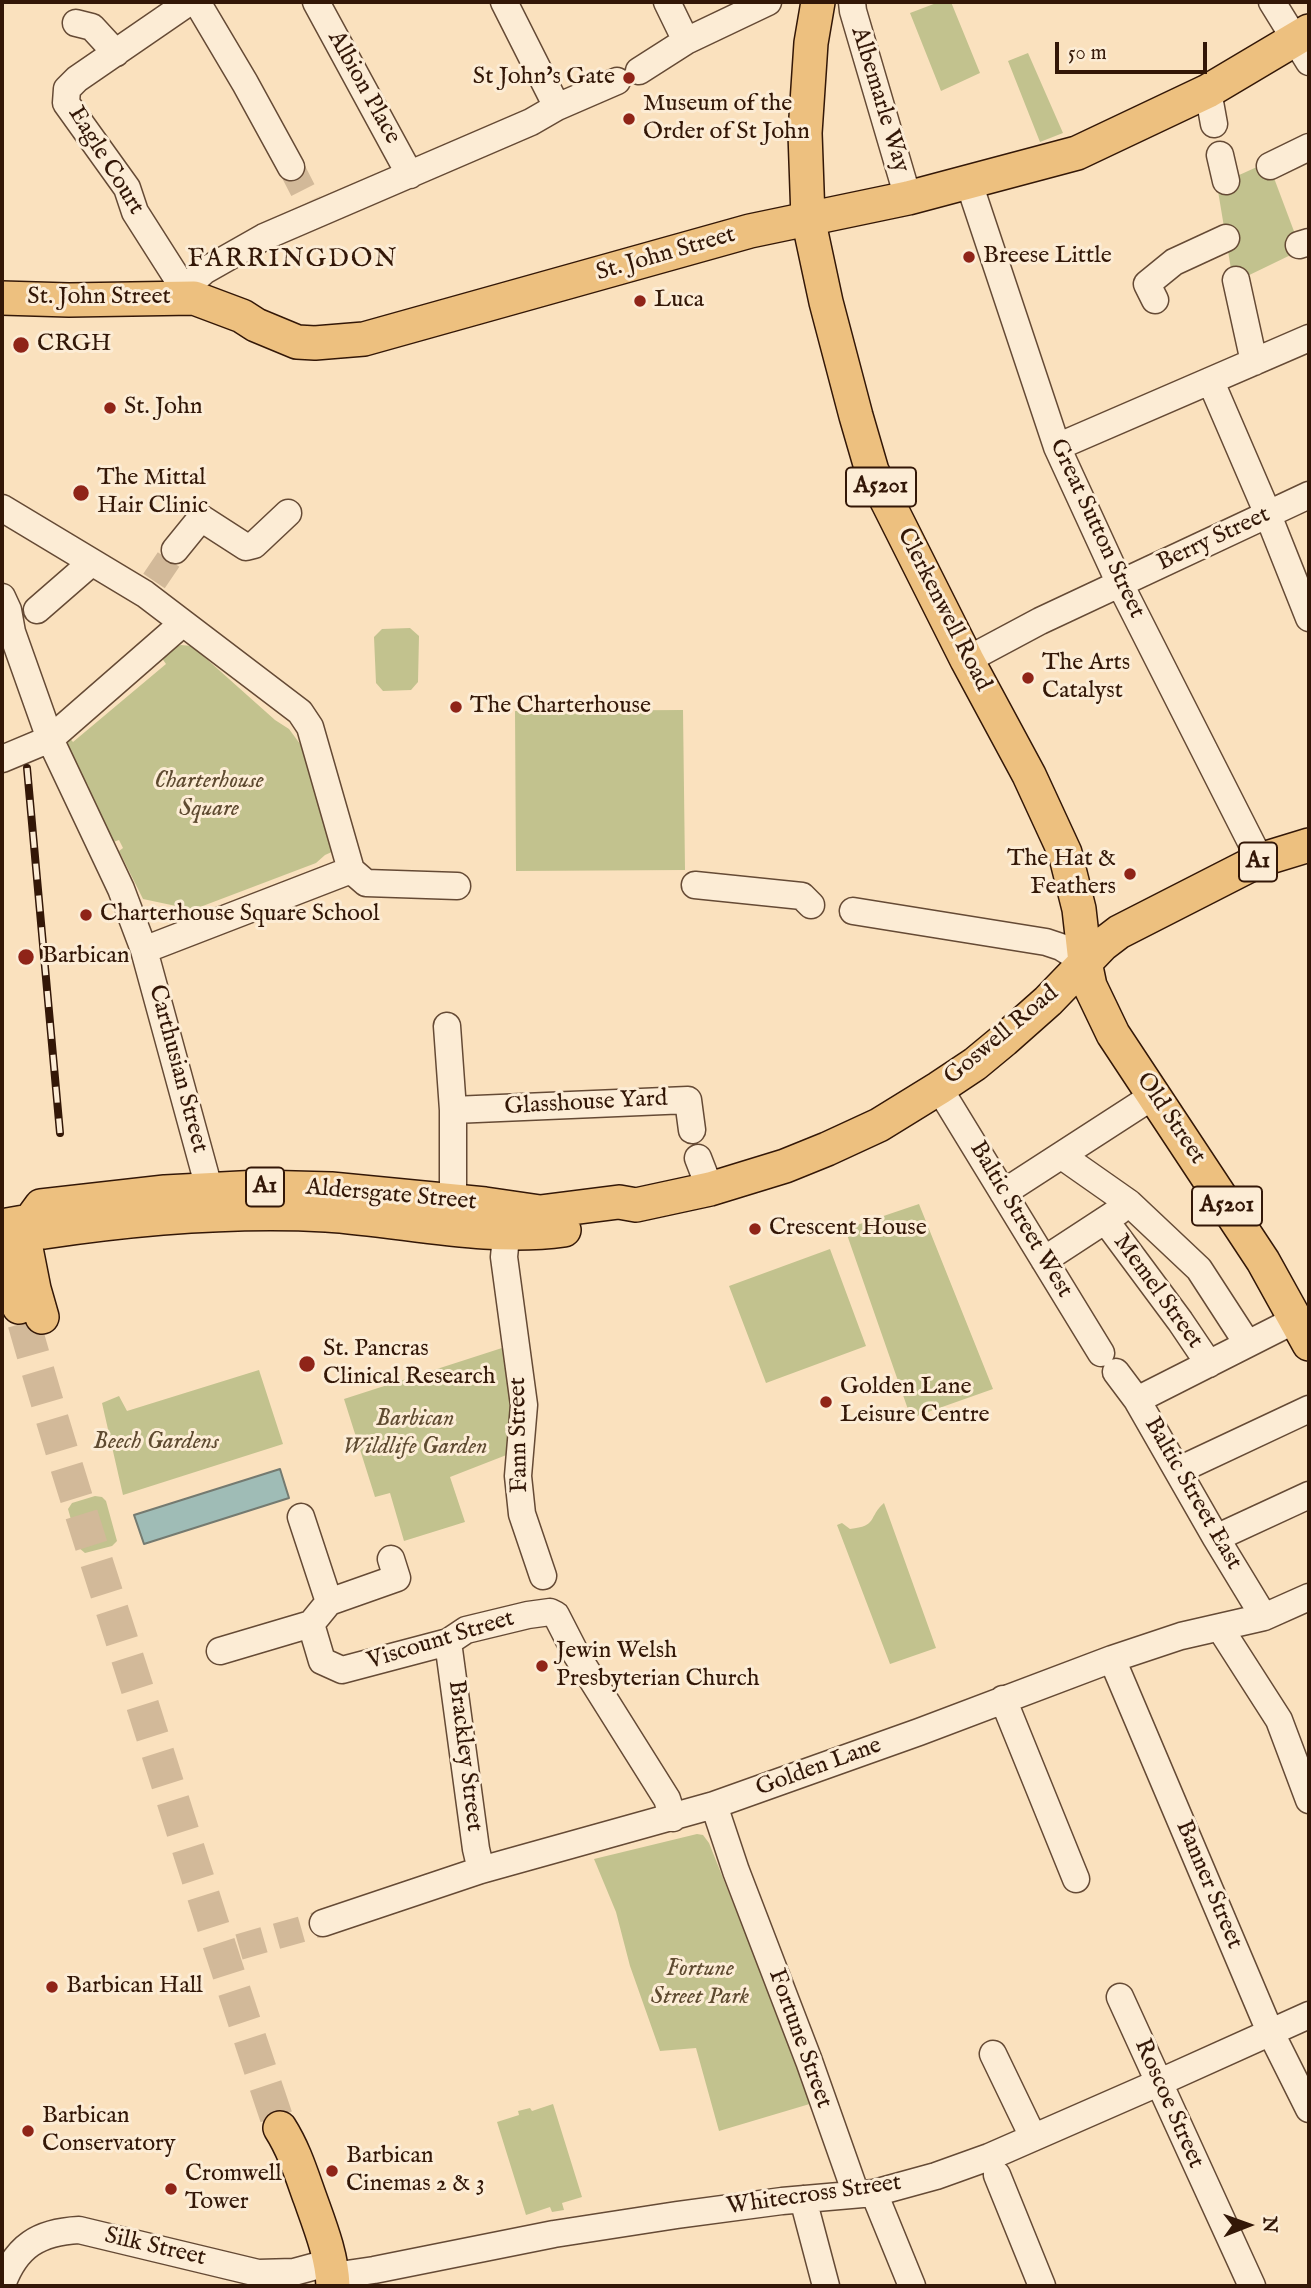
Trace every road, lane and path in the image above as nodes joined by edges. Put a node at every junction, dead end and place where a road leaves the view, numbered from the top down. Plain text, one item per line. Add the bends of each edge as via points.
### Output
1 (189, 2) edge
2 (197, 2) edge
3 (316, 2) edge
4 (504, 2) edge
5 (667, 2) edge
6 (768, 2) edge
7 (818, 2) edge
8 (852, 2) edge
9 (1272, 2) edge
10 (734, 8) edge
11 (76, 23) dead end
12 (686, 41) junction
13 (1305, 44) edge
14 (116, 53) junction
15 (1208, 91) junction
16 (556, 107) junction
17 (1214, 124) dead end
18 (1309, 147) edge
19 (1220, 155) dead end
20 (1270, 166) dead end
21 (291, 167) tunnel mouth
22 (410, 175) junction
23 (1226, 181) dead end
24 (969, 183) junction
25 (908, 198) junction
26 (808, 219) junction
27 (1226, 238) dead end
28 (1236, 280) dead end
29 (184, 293) junction
30 (2, 299) edge
31 (1154, 300) dead end
32 (1309, 338) edge
33 (1254, 362) junction
34 (1211, 382) junction
35 (1057, 447) junction
36 (1309, 495) edge
37 (4, 509) edge
38 (288, 513) dead end
39 (1268, 514) junction
40 (175, 550) tunnel mouth
41 (91, 563) junction
42 (1120, 584) junction
43 (4, 607) edge
44 (37, 610) dead end
45 (1309, 615) edge
46 (183, 623) junction
47 (967, 660) junction
48 (50, 739) junction
49 (2, 758) edge
50 (1309, 845) edge
51 (1260, 860) junction
52 (351, 870) junction
53 (695, 885) dead end
54 (457, 886) dead end
55 (811, 905) dead end
56 (853, 911) dead end
57 (144, 950) junction
58 (1085, 962) junction
59 (447, 1026) dead end
60 (939, 1088) junction
61 (1153, 1096) junction
62 (453, 1110) junction
63 (692, 1130) dead end
64 (1062, 1156) junction
65 (698, 1158) dead end
66 (207, 1188) junction
67 (710, 1189) junction
68 (1003, 1193) junction
69 (453, 1201) junction
70 (1129, 1203) junction
71 (507, 1220) junction
72 (1105, 1220) junction
73 (18, 1223) edge
74 (2, 1252) edge
75 (1044, 1260) junction
76 (1303, 1331) edge
77 (1247, 1343) junction
78 (1109, 1362) joint
79 (1209, 1364) junction
80 (1137, 1400) junction
81 (1309, 1409) edge
82 (1179, 1471) junction
83 (1309, 1495) edge
84 (301, 1517) dead end
85 (1216, 1538) junction
86 (391, 1559) dead end
87 (543, 1576) dead end
88 (1309, 1597) edge
89 (329, 1602) junction
90 (1264, 1617) junction
91 (311, 1624) junction
92 (1220, 1628) junction
93 (448, 1642) junction
94 (220, 1651) dead end
95 (1112, 1659) junction
96 (1003, 1699) junction
97 (1309, 1800) edge
98 (714, 1805) junction
99 (673, 1818) junction
100 (481, 1870) junction
101 (1076, 1879) dead end
102 (323, 1923) tunnel mouth
103 (1120, 1997) dead end
104 (1309, 2015) edge
105 (1270, 2032) junction
106 (993, 2054) dead end
107 (1158, 2083) junction
108 (1309, 2109) edge
109 (289, 2133) tunnel mouth
110 (1033, 2137) junction
111 (997, 2175) dead end
112 (865, 2193) junction
113 (803, 2199) junction
114 (332, 2275) edge
115 (2, 2285) edge
116 (826, 2286) edge
117 (912, 2286) edge
118 (1042, 2286) edge
119 (1252, 2286) edge

1 - 14 street, Eagle Court
2 - 21 street
3 - 22 street, Albion Place
4 - 16 street
5 - 12 street
6 - 10 street
7 - 26 main road, Clerkenwell Road / A5201 via 805,133
8 - 25 street, Albemarle Way
9 - 13 street
10 - 12 street
11 - 14 street via 92,26
12 - 16 street via 628,76
13 - 15 main road, St. John Street
14 - 29 street, Eagle Court via 77,79 67,89 66,103 127,188 135,212
15 - 17 street
15 - 24 main road, St. John Street via 1077,153
16 - 22 street
18 - 20 street
19 - 23 street
22 - 29 street via 312,208 204,271
24 - 25 main road, St. John Street
24 - 35 street, Great Sutton Street
25 - 26 main road, St. John Street
26 - 29 main road, St. John Street via 750,231 364,339 296,342
26 - 47 main road, Clerkenwell Road / A5201 via 872,471
27 - 31 street via 1174,262 1147,284
28 - 33 street
29 - 30 main road, St. John Street
32 - 33 street
33 - 34 street
34 - 35 street
34 - 39 street
35 - 42 street, Great Sutton Street
36 - 39 street, Berry Street
37 - 41 street
38 - 40 street via 246,547 201,518
39 - 42 street, Berry Street
39 - 45 street
41 - 44 street
41 - 46 street via 144,588
42 - 47 street, Berry Street
42 - 51 street, Great Sutton Street
43 - 48 street
46 - 48 street
46 - 52 street via 307,720
47 - 58 main road, Clerkenwell Road / A5201 via 1065,853 1079,909
48 - 49 street
48 - 57 street via 121,889
50 - 51 main road, Goswell Road / A1
51 - 58 main road, Goswell Road / A1 via 1119,932
52 - 54 street via 366,883
52 - 57 street
53 - 55 street via 802,896
56 - 58 street via 1046,942
57 - 66 street, Carthusian Street
58 - 60 main road, Goswell Road / A1 via 1004,1040
58 - 61 main road, Old Street / A5201 via 1099,1007
59 - 62 street
60 - 67 main road, Goswell Road / A1 via 879,1125 827,1149
60 - 68 street, Baltic Street West
61 - 64 street
61 - 76 main road, Old Street / A5201
62 - 63 street, Glasshouse Yard via 688,1100
62 - 69 street
64 - 68 street
64 - 70 street
65 - 67 street
66 - 69 main road, Aldersgate Street / A1 via 331,1189
66 - 73 main road, Aldersgate Street / A1 via 41,1206
67 - 71 main road, Goswell Road / A1 via 636,1205 619,1202
68 - 75 street, Baltic Street West
69 - 71 main road, Aldersgate Street / A1
70 - 72 street
70 - 77 street via 1199,1269
71 - 73 main road, Aldersgate Street / A1 via 268,1213 164,1216 44,1232
71 - 87 street, Fann Street via 504,1257 524,1405 518,1476 522,1514
72 - 75 street
72 - 79 street, Memel Street
73 - 74 main road via 34,1289 33,1320
75 - 78 street, Baltic Street West
76 - 77 street
77 - 79 street
78 - 80 street, Baltic Street East
79 - 80 street
80 - 82 street, Baltic Street East
81 - 82 street
82 - 85 street, Baltic Street East
83 - 85 street
84 - 89 street
85 - 90 street, Baltic Street East
86 - 89 street via 397,1578
88 - 90 street, Golden Lane
89 - 91 street
90 - 92 street, Golden Lane
91 - 93 street, Viscount Street via 321,1661 342,1670
91 - 94 street
92 - 95 street, Golden Lane
92 - 97 street via 1279,1720
93 - 99 street, Viscount Street via 466,1630 528,1615 556,1615 667,1799
93 - 100 street, Brackley Street
95 - 96 street, Golden Lane
95 - 105 street, Banner Street
96 - 98 street, Golden Lane
96 - 101 street
98 - 99 street, Golden Lane
98 - 112 street, Fortune Street via 809,2061
99 - 100 street, Golden Lane
100 - 102 street, Golden Lane
103 - 107 street, Roscoe Street
104 - 105 street, Whitecross Street
105 - 107 street, Whitecross Street
105 - 108 street, Banner Street
106 - 110 street
107 - 110 street, Whitecross Street
107 - 119 street, Roscoe Street
109 - 114 main road
110 - 112 street, Whitecross Street via 936,2176
111 - 118 street
112 - 113 street, Whitecross Street
112 - 117 street, Fortune Street
113 - 114 street, Whitecross Street via 677,2215
113 - 116 street
114 - 115 street, Silk Street via 258,2273 79,2230 40,2237 16,2256

